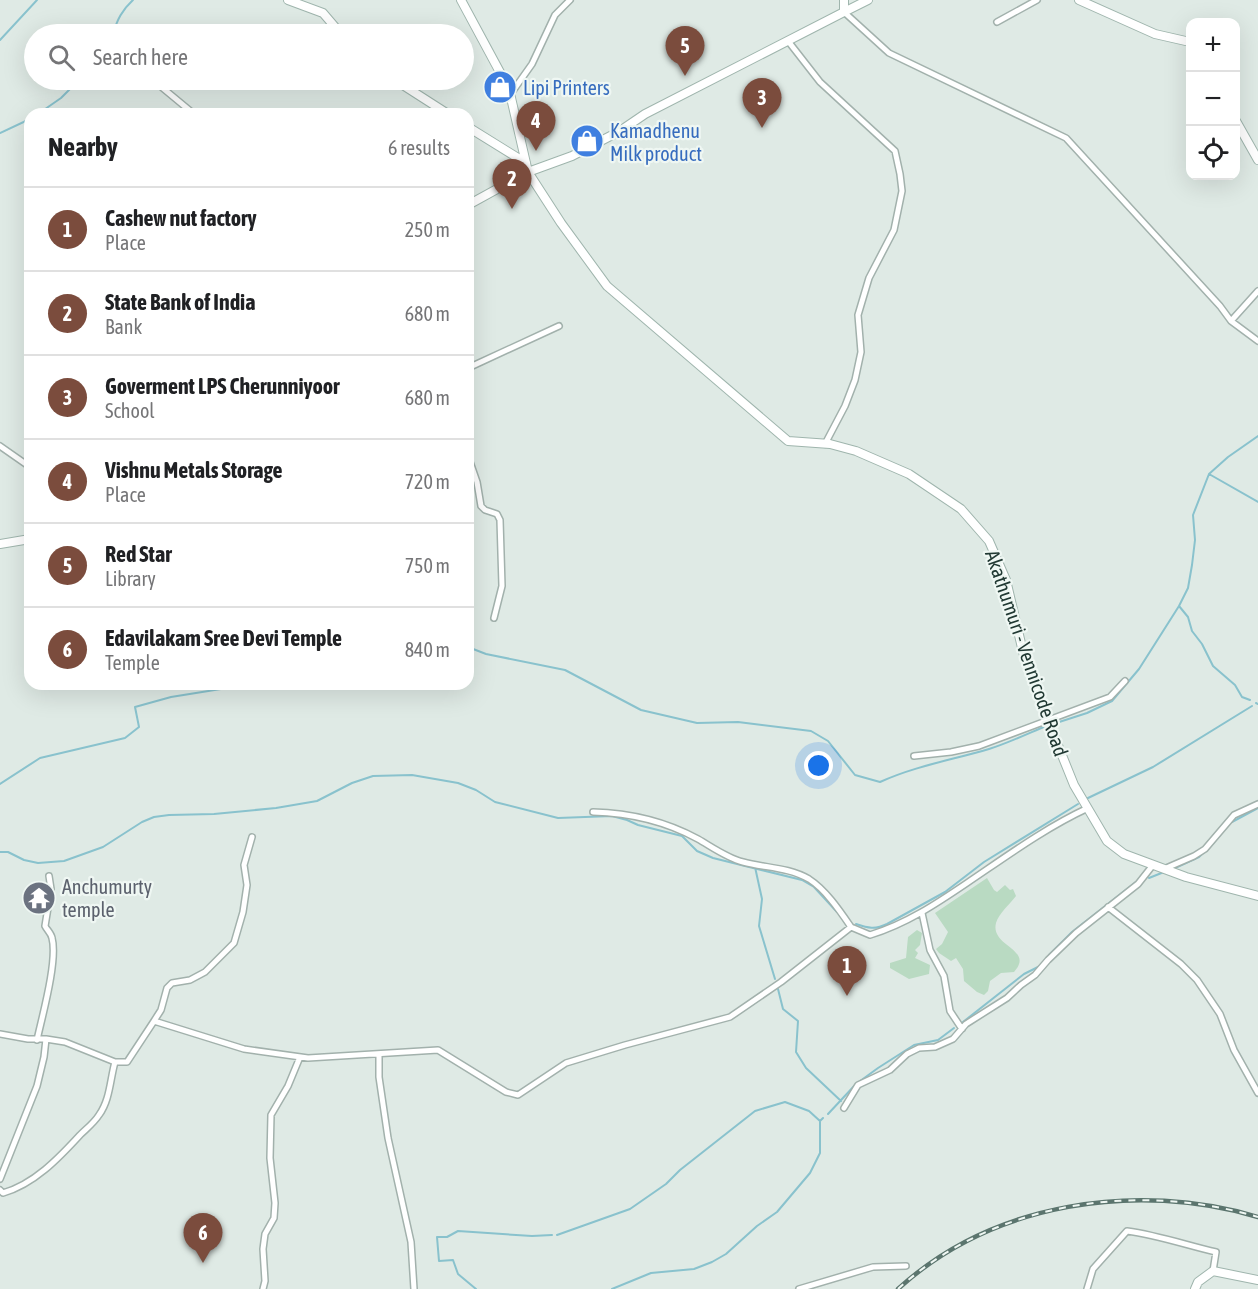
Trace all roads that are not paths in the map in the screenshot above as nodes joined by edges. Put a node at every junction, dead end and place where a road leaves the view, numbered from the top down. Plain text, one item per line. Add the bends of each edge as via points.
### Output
1 (288, 0) edge
2 (461, 0) edge
3 (570, 0) edge
4 (844, 0) edge
5 (1037, 0) edge
6 (1079, 0) edge
7 (861, 1) edge
8 (844, 12) junction
9 (998, 22) dead end
10 (332, 24) edge
11 (473, 24) edge
12 (474, 25) edge
13 (788, 41) junction
14 (1186, 41) edge
15 (165, 90) edge
16 (411, 90) edge
17 (510, 95) junction
18 (187, 108) edge
19 (439, 108) edge
20 (1239, 126) edge
21 (474, 131) edge
22 (1258, 160) edge
23 (526, 163) junction
24 (528, 172) junction
25 (474, 202) edge
26 (1258, 291) edge
27 (1231, 321) junction
28 (559, 327) dead end
29 (1258, 340) edge
30 (474, 365) edge
31 (825, 444) junction
32 (0, 446) edge
33 (24, 463) edge
34 (474, 473) edge
35 (24, 540) edge
36 (0, 544) edge
37 (494, 618) dead end
38 (1125, 681) dead end
39 (1047, 720) junction
40 (914, 756) dead end
41 (1258, 804) edge
42 (1088, 808) junction
43 (593, 812) dead end
44 (252, 837) dead end
45 (1153, 865) junction
46 (1164, 869) junction
47 (50, 876) dead end
48 (1258, 896) edge
49 (1108, 907) junction
50 (922, 913) junction
51 (851, 927) junction
52 (154, 1021) junction
53 (962, 1029) junction
54 (0, 1034) edge
55 (46, 1039) junction
56 (37, 1040) junction
57 (379, 1054) junction
58 (300, 1057) junction
59 (115, 1062) junction
60 (1258, 1093) edge
61 (844, 1108) dead end
62 (0, 1179) edge
63 (0, 1190) edge
64 (906, 1266) dead end
65 (1213, 1271) junction
66 (1258, 1280) edge
67 (263, 1289) edge
68 (414, 1289) edge
69 (799, 1289) edge
70 (1087, 1289) edge
71 (1195, 1289) edge

1 - 10 street via 323,14
2 - 11 street
3 - 17 street via 555,15 532,64
4 - 8 street
5 - 9 street
6 - 14 street via 1155,34
7 - 8 street
8 - 13 street
8 - 27 street via 889,53 1066,138
12 - 17 street
13 - 24 street via 572,156
13 - 31 street via 820,82 895,151 902,191 894,230 869,278 858,315 861,352 855,380
15 - 18 street
16 - 19 street
17 - 23 street
20 - 22 street
21 - 23 street
23 - 24 street
24 - 25 street
24 - 31 street, Akathumuri - Vennicode Road via 607,286 788,441
26 - 27 street
27 - 29 street
28 - 30 street
31 - 39 street, Akathumuri - Vennicode Road via 856,450 909,474 961,509 989,541 1006,580 1023,651
32 - 33 street
34 - 37 street via 481,506 497,514 500,520 502,586
35 - 36 street
38 - 39 street via 1110,697
39 - 40 street via 979,746
39 - 42 street, Akathumuri - Vennicode Road
41 - 46 street via 1234,815 1204,849
42 - 45 street, Akathumuri - Vennicode Road via 1107,841 1124,854
42 - 50 street via 1059,822
43 - 51 street via 656,820 741,862 767,865 810,880
44 - 52 street via 244,865 247,885 243,912 234,943 205,972 166,988
45 - 46 street, Akathumuri - Vennicode Road
45 - 49 street via 1138,884
46 - 48 street, Akathumuri - Vennicode Road
47 - 56 street via 45,926 52,935 53,950
49 - 53 street via 1007,999
49 - 60 street via 1197,980 1220,1014
50 - 51 street via 870,935
50 - 53 street via 930,950 944,976 950,1011
51 - 57 street via 730,1017 566,1063 518,1095 506,1092 438,1050
52 - 58 street via 244,1049
52 - 59 street via 127,1062
53 - 61 street via 947,1043 919,1048 891,1070 858,1085
54 - 56 street
55 - 56 street
55 - 59 street
55 - 62 street via 38,1086
57 - 58 street
57 - 68 street via 387,1138 411,1242
58 - 67 street via 271,1115 275,1203 274,1218 265,1234
59 - 63 street via 108,1097 99,1116 36,1176 18,1189 3,1193
64 - 69 street via 873,1267
65 - 66 street
65 - 70 street via 1216,1252 1126,1230 1093,1269
65 - 71 street

